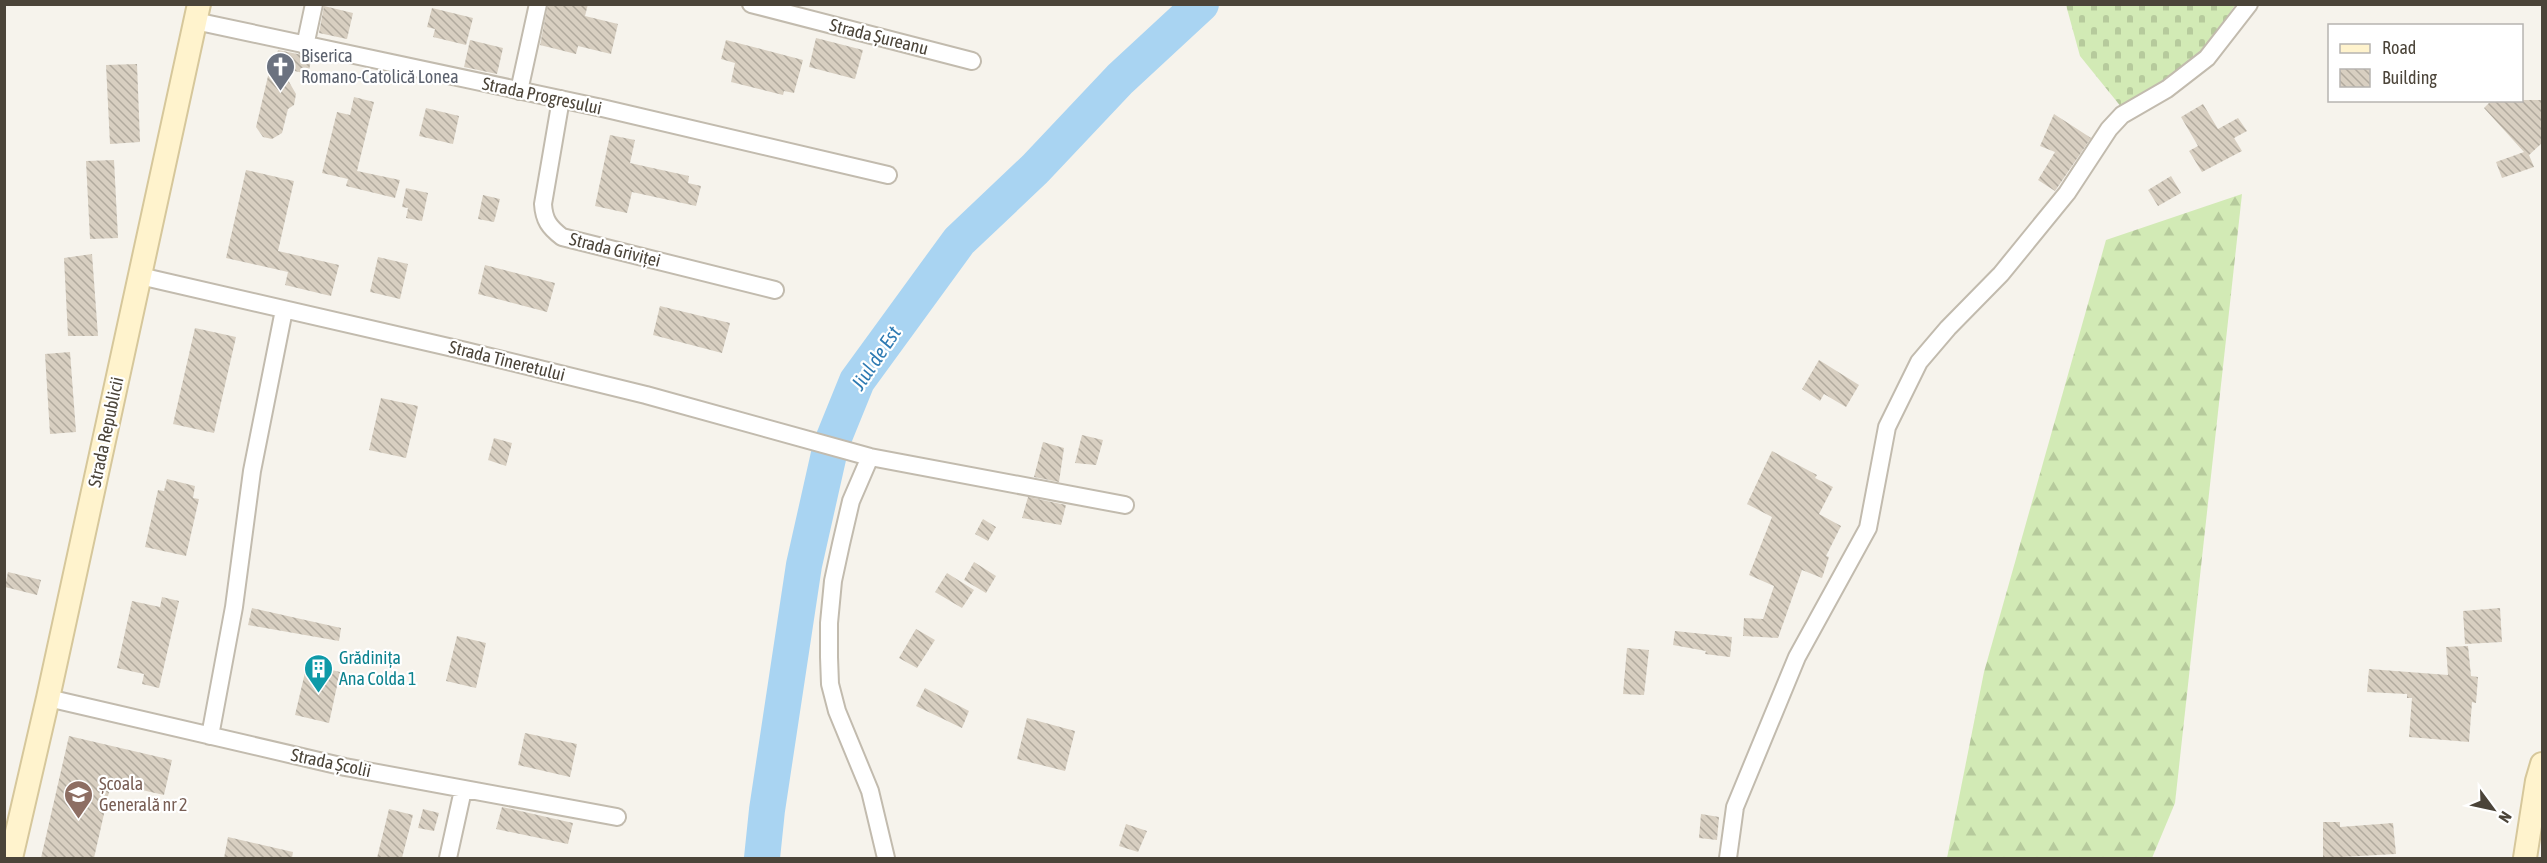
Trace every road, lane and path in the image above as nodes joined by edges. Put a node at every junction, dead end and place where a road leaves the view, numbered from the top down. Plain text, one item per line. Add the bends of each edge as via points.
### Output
1 (314, 4) edge
2 (538, 4) edge
3 (751, 4) edge
4 (2249, 4) edge
5 (197, 13) edge
6 (305, 46) junction
7 (972, 61) dead end
8 (519, 91) junction
9 (561, 99) junction
10 (888, 175) dead end
11 (140, 276) junction
12 (775, 290) dead end
13 (284, 310) junction
14 (863, 456) junction
15 (1125, 505) dead end
16 (48, 698) junction
17 (210, 735) junction
18 (2542, 764) edge
19 (463, 790) junction
20 (617, 817) dead end
21 (11, 858) edge
22 (448, 858) edge
23 (886, 858) edge
24 (1728, 858) edge
25 (2525, 858) edge

1 - 6 street
2 - 8 street
3 - 7 street, Strada Șureanu
4 - 24 street via 2207,58 2167,89 2122,114 2060,202 2001,274 1918,362 1887,428 1868,528 1797,657 1735,807
5 - 6 street, Strada Progresului
5 - 11 street, Strada Republicii
6 - 8 street, Strada Progresului
8 - 9 street, Strada Progresului
9 - 10 street, Strada Progresului
9 - 12 street, Strada Griviței via 543,204 544,218 550,227 562,237
11 - 13 street, Strada Tineretului
11 - 16 street, Strada Republicii
13 - 14 street, Strada Tineretului via 646,395
13 - 17 street via 252,471 234,607
14 - 15 street, Strada Tineretului
14 - 23 street via 833,581 829,657 837,711 870,791
16 - 17 street, Strada Școlii
16 - 21 street, Strada Republicii
17 - 19 street, Strada Școlii
18 - 25 street
19 - 20 street, Strada Școlii
19 - 22 street

